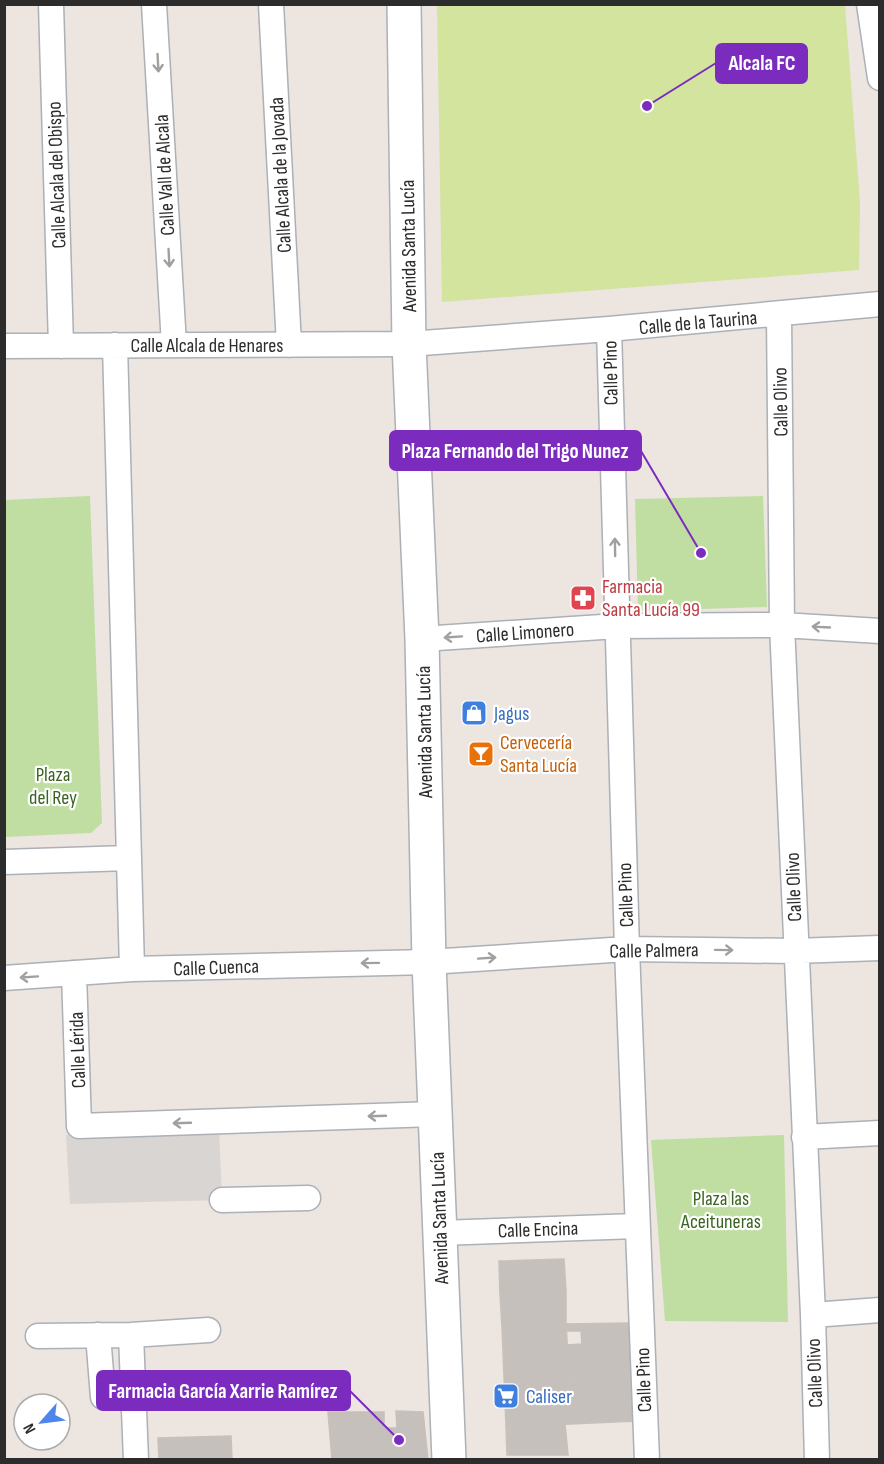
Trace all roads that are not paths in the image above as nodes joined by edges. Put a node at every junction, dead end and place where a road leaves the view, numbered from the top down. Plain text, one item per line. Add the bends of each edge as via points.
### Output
1 (51, 4) edge
2 (154, 4) edge
3 (271, 4) edge
4 (404, 4) edge
5 (869, 4) edge
6 (879, 78) edge
7 (879, 304) edge
8 (779, 315) junction
9 (609, 329) junction
10 (409, 344) junction
11 (116, 345) junction
12 (174, 345) junction
13 (289, 345) junction
14 (4, 346) edge
15 (61, 346) junction
16 (782, 625) junction
17 (616, 626) junction
18 (879, 631) edge
19 (422, 639) junction
20 (129, 858) junction
21 (4, 862) edge
22 (879, 948) edge
23 (627, 949) junction
24 (795, 951) junction
25 (429, 962) junction
26 (132, 969) junction
27 (75, 974) junction
28 (4, 978) edge
29 (435, 1114) junction
30 (879, 1133) edge
31 (804, 1137) junction
32 (308, 1198) dead end
33 (222, 1200) dead end
34 (637, 1226) junction
35 (440, 1233) junction
36 (879, 1310) edge
37 (813, 1315) junction
38 (208, 1330) dead end
39 (98, 1335) junction
40 (131, 1335) junction
41 (38, 1336) dead end
42 (133, 1398) junction
43 (136, 1460) edge
44 (449, 1460) edge
45 (647, 1460) edge
46 (817, 1460) edge

1 - 15 street, Calle Alcala del Obispo
2 -> 12 street, Calle Vall de Alcala
3 - 13 street, Calle Alcala de la Jovada
4 - 10 street, Avenida Santa Lucía
5 - 6 street
7 - 8 street, Calle de la Taurina
8 - 9 street, Calle de la Taurina
8 - 16 street, Calle Olivo
9 - 10 street, Calle de la Taurina
17 -> 9 street, Calle Pino
10 - 13 street, Calle Alcala de Henares
10 - 19 street, Avenida Santa Lucía
11 - 12 street, Calle Alcala de Henares
11 - 15 street, Calle Alcala de Henares
11 - 20 street
12 - 13 street, Calle Alcala de Henares
14 - 15 street, Calle Alcala de Henares
16 - 17 street, Calle Limonero
18 -> 16 street, Calle Limonero
16 - 24 street, Calle Olivo
17 -> 19 street, Calle Limonero
17 - 23 street, Calle Pino
19 - 25 street, Avenida Santa Lucía
20 - 21 street
20 - 26 street
22 - 24 street, Calle Palmera
23 -> 24 street, Calle Palmera
25 -> 23 street, Calle Palmera
23 - 34 street, Calle Pino
24 - 31 street, Calle Olivo
25 -> 26 street, Calle Cuenca
25 - 29 street, Avenida Santa Lucía
26 - 27 street, Calle Cuenca
27 -> 28 street, Calle Cuenca
29 -> 27 street, Calle Lérida via 79,1126
29 - 35 street, Avenida Santa Lucía
30 - 31 street
31 - 37 street, Calle Olivo
32 - 33 street
34 - 35 street, Calle Encina
34 - 45 street, Calle Pino
35 - 44 street, Avenida Santa Lucía
36 - 37 street
37 - 46 street, Calle Olivo
38 - 40 street
39 - 40 street
39 - 41 street
39 - 42 street via 103,1397
40 - 42 street
42 - 43 street

